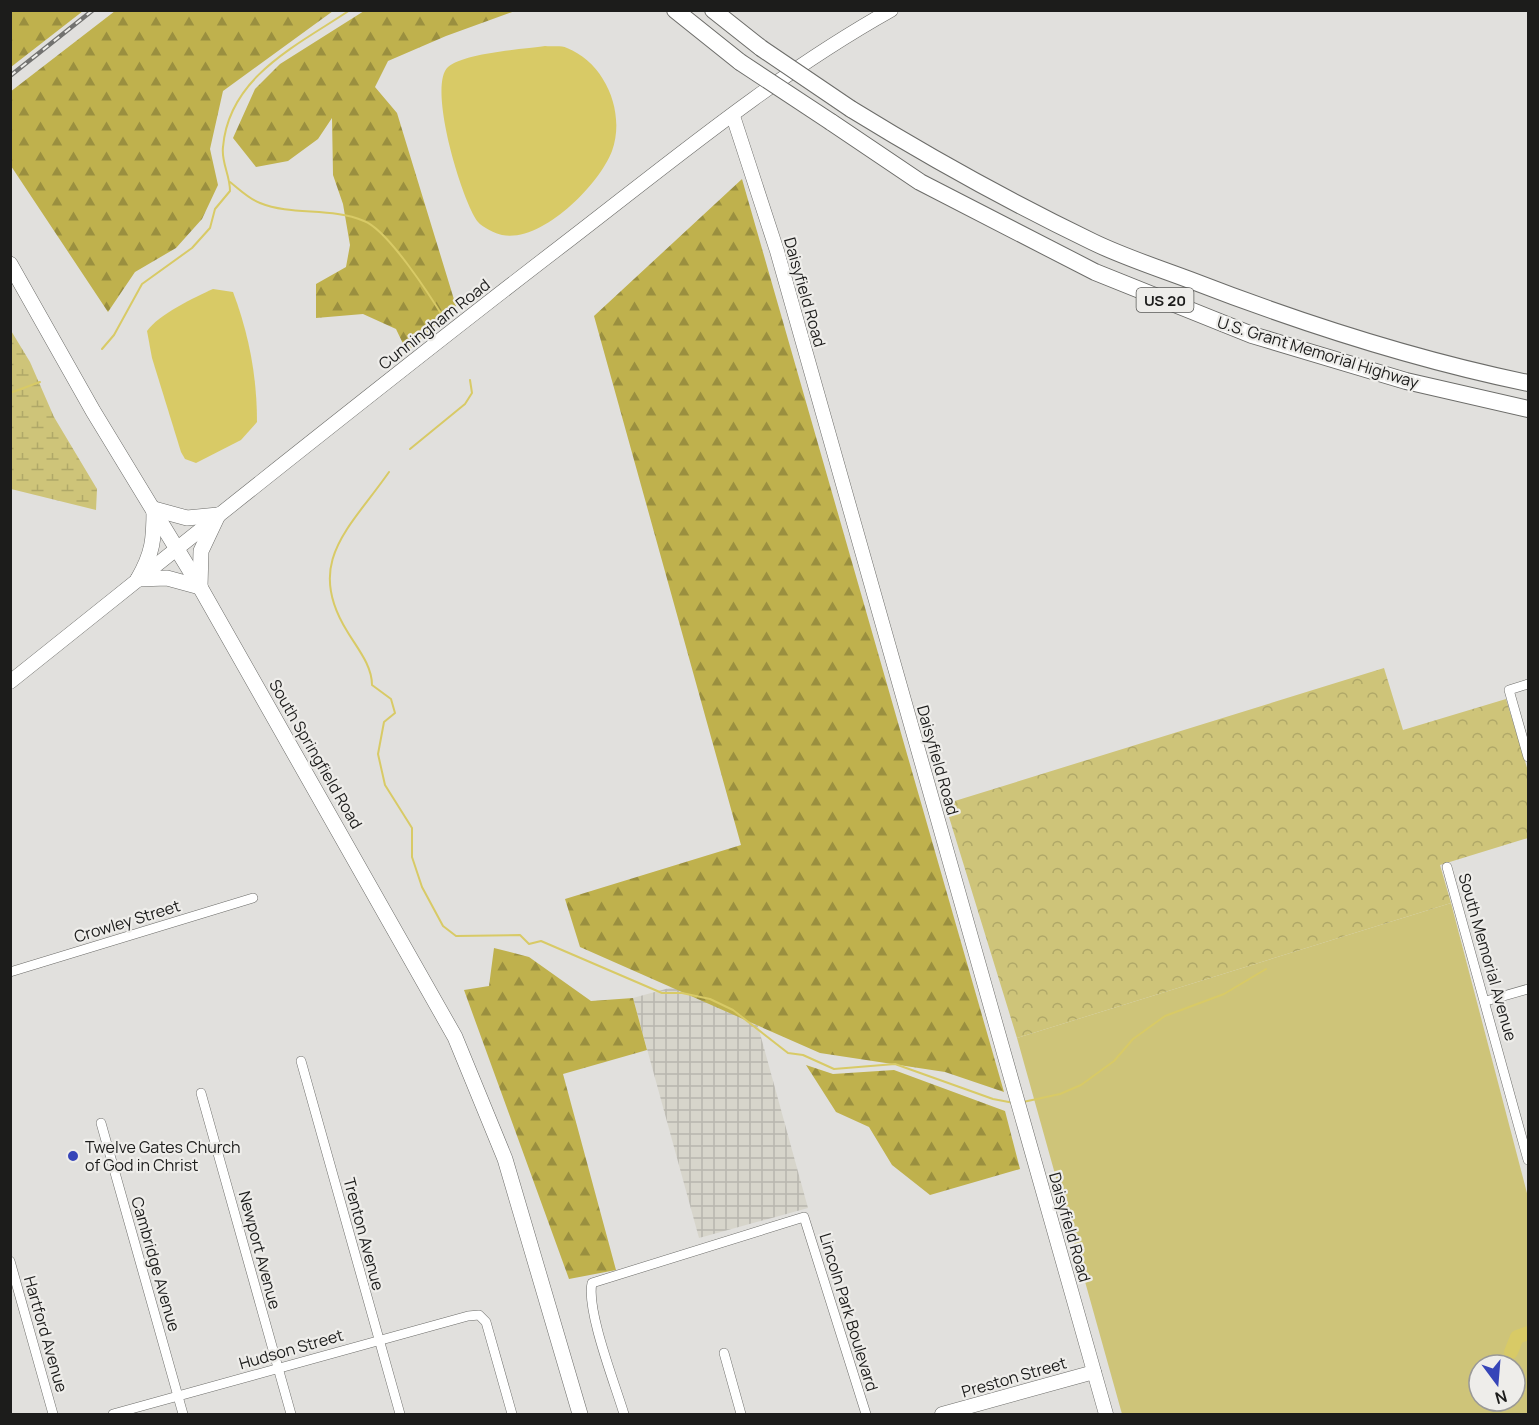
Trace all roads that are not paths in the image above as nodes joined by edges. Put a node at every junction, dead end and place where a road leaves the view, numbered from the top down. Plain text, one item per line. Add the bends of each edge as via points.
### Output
1 (675, 10) edge
2 (713, 10) edge
3 (891, 10) edge
4 (732, 116) junction
5 (10, 264) edge
6 (1528, 383) edge
7 (1528, 409) edge
8 (154, 509) junction
9 (218, 515) junction
10 (177, 548) junction
11 (138, 579) junction
12 (200, 587) junction
13 (10, 682) edge
14 (1528, 684) edge
15 (1528, 757) edge
16 (1447, 867) dead end
17 (253, 898) dead end
18 (10, 972) edge
19 (1528, 989) edge
20 (1486, 1001) junction
21 (301, 1061) dead end
22 (201, 1093) dead end
23 (101, 1123) dead end
24 (1528, 1160) edge
25 (10, 1261) edge
26 (378, 1341) junction
27 (724, 1353) dead end
28 (278, 1368) junction
29 (1094, 1371) junction
30 (178, 1397) junction
31 (53, 1414) edge
32 (113, 1414) edge
33 (183, 1414) edge
34 (291, 1414) edge
35 (400, 1414) edge
36 (512, 1414) edge
37 (580, 1414) edge
38 (624, 1414) edge
39 (741, 1414) edge
40 (866, 1414) edge
41 (942, 1414) edge
42 (1106, 1414) edge

1 - 7 highway, U.S. Grant Memorial Highway / US 20, bridge via 741,62 920,182 1095,272 1252,335 1406,381
2 - 6 highway, U.S. Grant Memorial Highway / US 20, bridge via 851,109 995,193 1095,243 1352,339
3 - 4 street, Cunningham Road via 817,54
4 - 9 street, Cunningham Road
4 - 29 street, Daisyfield Road via 777,251
5 - 8 main road, South Springfield Road
8 - 9 main road via 187,518
8 - 10 main road, South Springfield Road
8 - 11 main road via 150,557
9 - 10 street, Cunningham Road
9 - 12 main road via 201,551
10 - 11 street, Cunningham Road
10 - 12 main road, South Springfield Road
11 - 12 main road via 167,578
11 - 13 street, Cunningham Road
12 - 37 main road, South Springfield Road via 455,1037 505,1159
14 - 15 street via 1509,690
16 - 20 street, South Memorial Avenue
17 - 18 street, Crowley Street
19 - 20 street
20 - 24 street, South Memorial Avenue
21 - 26 street, Trenton Avenue
22 - 28 street, Newport Avenue
23 - 30 street, Cambridge Avenue
25 - 31 street, Hartford Avenue
26 - 28 street, Hudson Street
26 - 35 street, Trenton Avenue
26 - 36 street, Hudson Street via 479,1315 486,1322
27 - 39 street
28 - 30 street, Hudson Street
28 - 34 street, Newport Avenue
29 - 41 street, Preston Street
29 - 42 street, Daisyfield Road
30 - 32 street, Hudson Street
30 - 33 street, Cambridge Avenue
38 - 40 street, Lincoln Park Boulevard via 596,1322 590,1293 592,1282 804,1217

